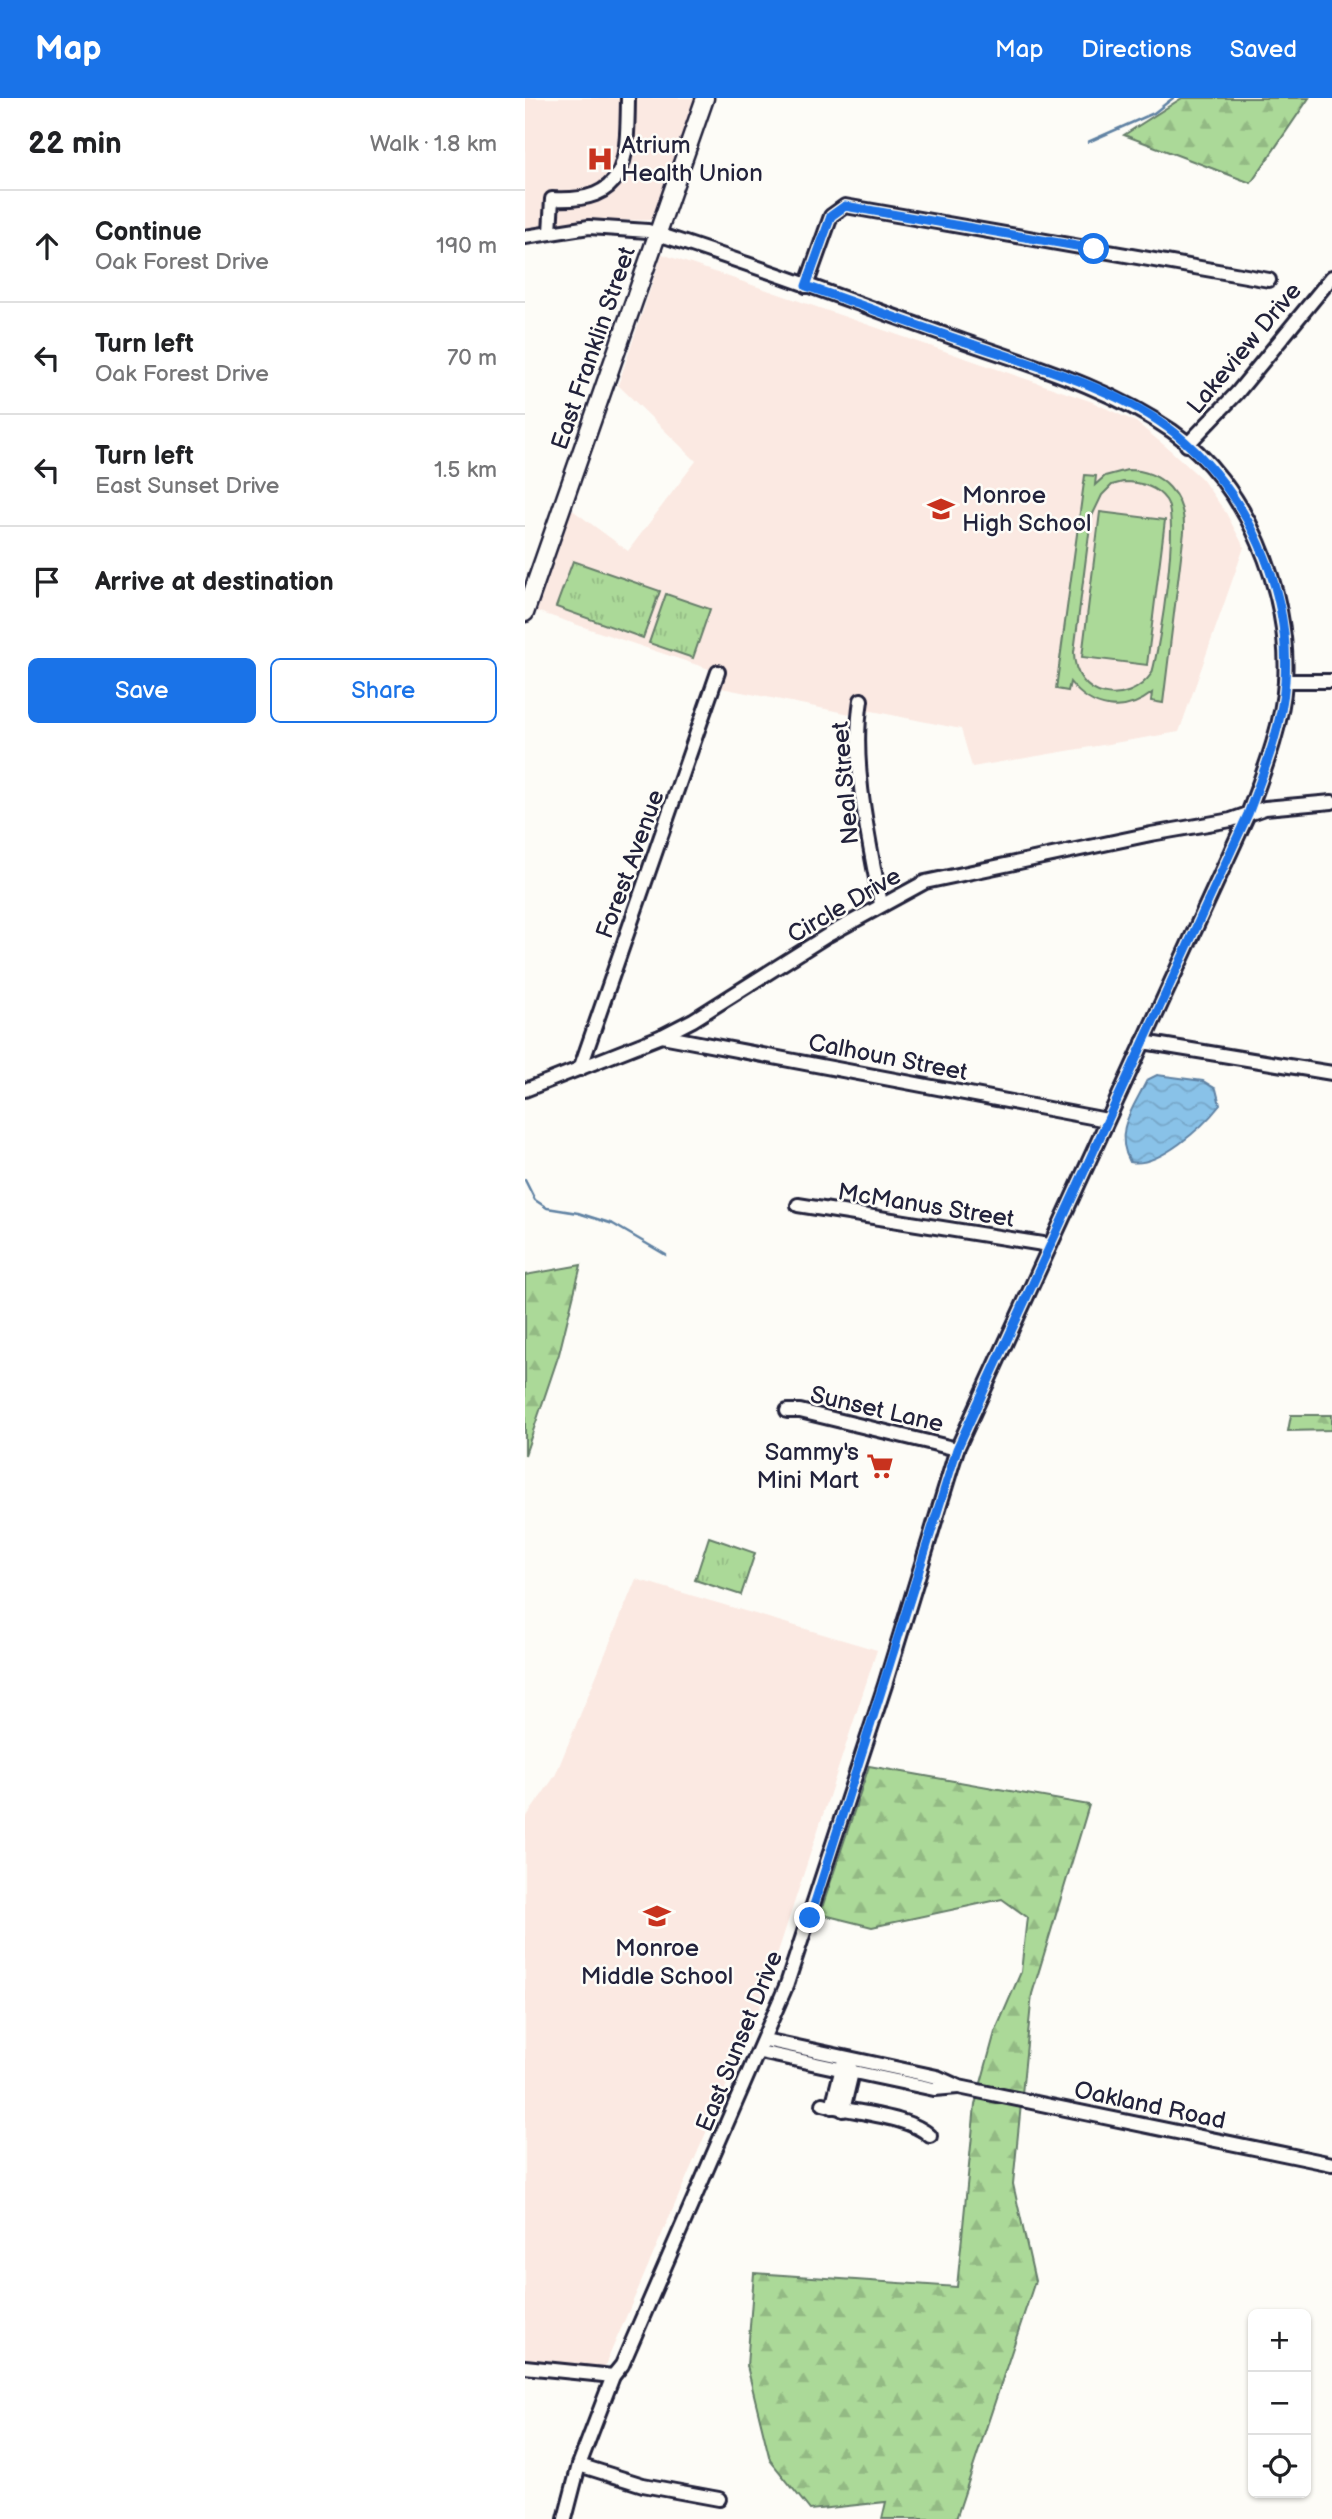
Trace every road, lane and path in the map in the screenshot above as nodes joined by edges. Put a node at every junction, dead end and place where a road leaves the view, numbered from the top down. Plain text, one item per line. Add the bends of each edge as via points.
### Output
1 (628, 98) edge
2 (705, 98) edge
3 (550, 232) junction
4 (657, 233) junction
5 (525, 237) edge
6 (1332, 277) edge
7 (1269, 280) dead end
8 (806, 286) junction
9 (1187, 445) junction
10 (525, 613) edge
11 (718, 672) dead end
12 (1285, 681) junction
13 (1332, 681) edge
14 (862, 699) dead end
15 (1332, 802) edge
16 (1248, 814) junction
17 (881, 904) junction
18 (662, 1036) junction
19 (1143, 1042) junction
20 (580, 1069) junction
21 (1332, 1073) edge
22 (525, 1090) edge
23 (1107, 1119) junction
24 (798, 1205) dead end
25 (1049, 1245) junction
26 (787, 1411) dead end
27 (957, 1449) junction
28 (762, 2046) junction
29 (847, 2058) junction
30 (846, 2071) junction
31 (959, 2087) junction
32 (930, 2136) dead end
33 (1332, 2164) edge
34 (525, 2367) edge
35 (613, 2376) junction
36 (579, 2465) junction
37 (719, 2499) dead end
38 (565, 2519) edge

1 - 3 street via 627,152 621,171 609,187 592,197 552,199
2 - 4 main road, East Franklin Street
3 - 4 street, East Sunset Drive via 589,227
3 - 5 street, East Sunset Drive
4 - 8 street, East Sunset Drive
4 - 10 main road, East Franklin Street
6 - 9 street, Lakeview Drive via 1237,393
7 - 8 street via 845,206 831,216
8 - 9 street, East Sunset Drive via 1070,379 1144,414
9 - 12 street, East Sunset Drive via 1219,476 1265,558 1282,614
11 - 20 street, Forest Avenue
12 - 13 street
12 - 16 street, East Sunset Drive via 1275,735
14 - 17 street, Neal Street via 859,747
15 - 16 street, Circle Drive via 1265,808
16 - 17 street, Circle Drive via 949,877
16 - 19 street, East Sunset Drive
17 - 18 street, Circle Drive
18 - 20 street, Circle Drive
18 - 23 street, Calhoun Street
19 - 21 street
19 - 23 street, East Sunset Drive
20 - 22 street, Circle Drive
23 - 25 street, East Sunset Drive
24 - 25 street, McManus Street
25 - 27 street, East Sunset Drive
26 - 27 street, Sunset Lane
27 - 28 street, East Sunset Drive via 810,1918
28 - 29 street, Oakland Road
28 - 30 street, Oakland Road
28 - 35 street, East Sunset Drive via 622,2365
29 - 30 street
29 - 31 street, Oakland Road via 937,2077
30 - 31 street, Oakland Road via 934,2089
30 - 32 street via 833,2107 914,2123
31 - 33 street, Oakland Road
34 - 35 street
35 - 36 street, East Sunset Drive
36 - 37 street via 643,2485
36 - 38 street, East Sunset Drive

